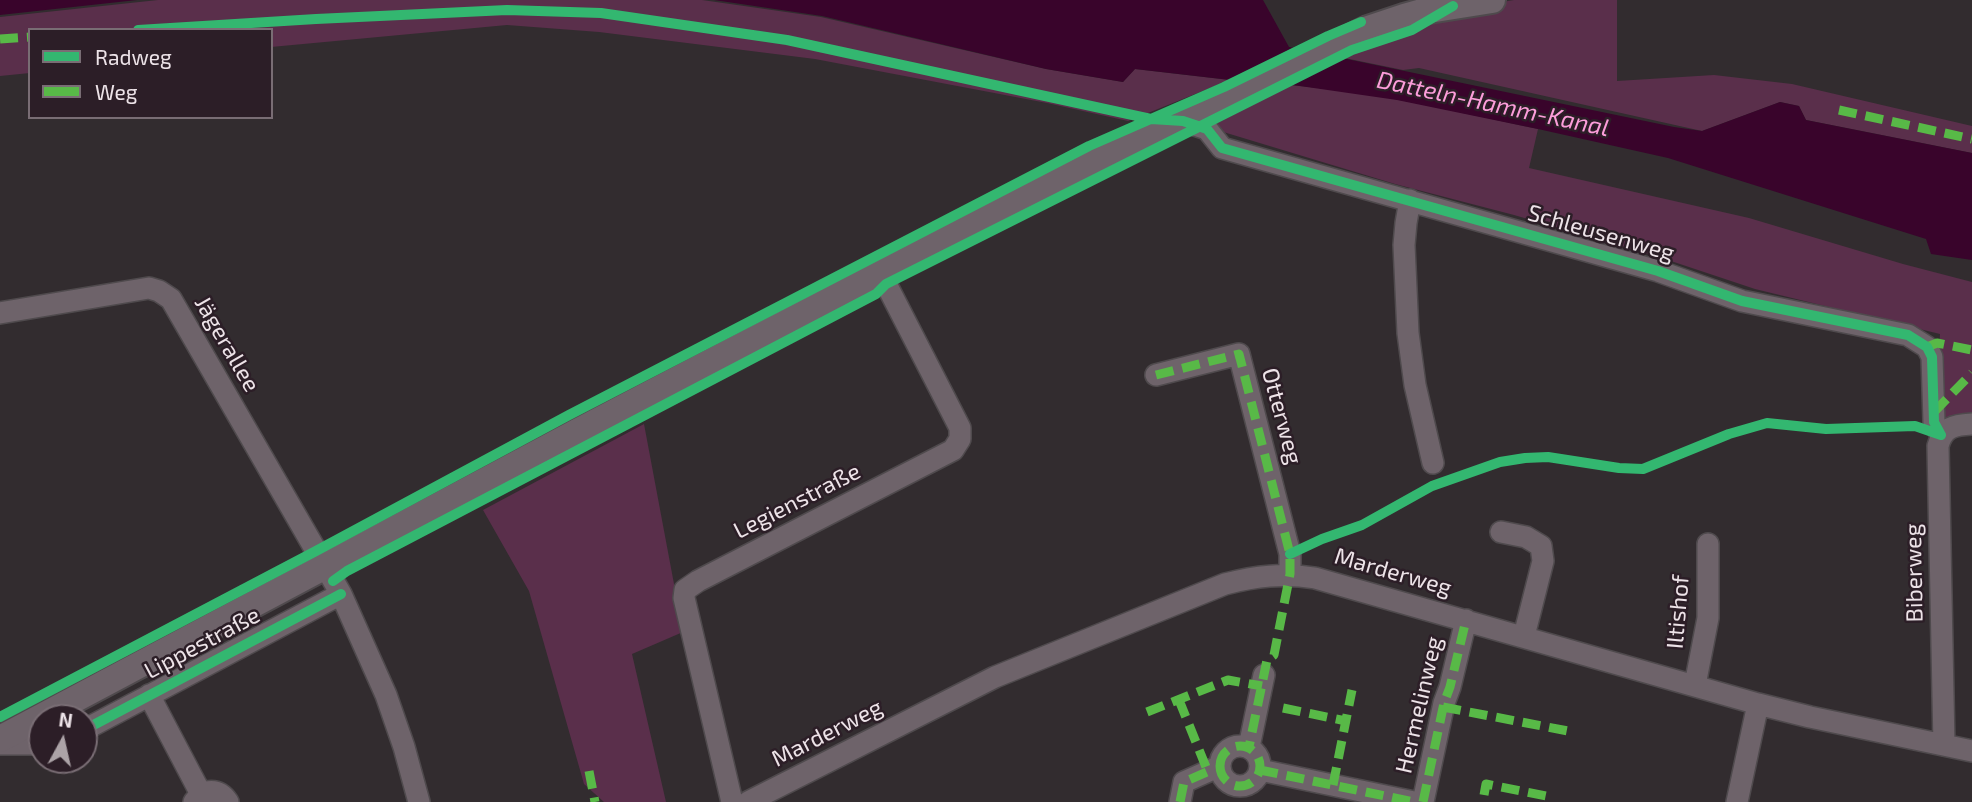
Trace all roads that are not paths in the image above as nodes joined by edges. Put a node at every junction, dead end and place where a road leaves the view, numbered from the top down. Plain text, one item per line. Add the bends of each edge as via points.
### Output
1 (1492, 0) edge
2 (1183, 121) junction
3 (1410, 200) junction
4 (881, 274) junction
5 (0, 313) edge
6 (1156, 375) dead end
7 (1972, 424) edge
8 (1941, 435) junction
9 (1433, 463) dead end
10 (1501, 532) dead end
11 (1708, 544) dead end
12 (325, 567) junction
13 (1290, 574) junction
14 (341, 594) junction
15 (1466, 620) junction
16 (1524, 636) junction
17 (1264, 675) dead end
18 (1695, 685) junction
19 (149, 695) junction
20 (1759, 704) junction
21 (98, 722) edge
22 (0, 741) edge
23 (28, 743) edge
24 (1944, 746) junction
25 (1249, 747) junction
26 (1972, 751) edge
27 (1220, 766) junction
28 (1260, 770) junction
29 (198, 798) edge
30 (228, 802) edge
31 (419, 802) edge
32 (732, 802) edge
33 (748, 802) edge
34 (1180, 802) edge
35 (1414, 802) edge
36 (1423, 802) edge
37 (1737, 802) edge

1 - 2 main road, Lippestraße via 1404,16 1368,29
2 - 3 street, Schleusenweg via 1207,129 1222,148
2 - 4 main road, Lippestraße via 1098,159
3 - 8 street, Schleusenweg via 1658,271 1742,300 1908,335 1927,347 1933,357 1934,422
3 - 9 street via 1404,245 1408,333
4 - 12 main road, Lippestraße
4 - 32 street, Legienstraße via 960,428 960,439 953,450 685,590
5 - 12 street, Jägerallee via 149,288 171,299
6 - 13 street, Otterweg via 1238,354 1290,554
7 - 8 street via 1958,425
8 - 24 street, Biberweg
10 - 16 street via 1526,537 1541,546 1543,561
11 - 18 street, Iltishof via 1708,618
12 - 14 street, Jägerallee
12 - 22 main road, Lippestraße
13 - 15 street, Marderweg
13 - 33 street, Marderweg via 1225,584 995,677
14 - 19 street, Lippestraße
14 - 31 street, Jägerallee via 386,695
15 - 16 street, Marderweg
15 - 36 street, Hermelinweg
16 - 18 street, Marderweg
17 - 25 street
18 - 20 street, Marderweg
19 - 21 street, Lippestraße
19 - 29 street
20 - 24 street, Marderweg
20 - 37 street
22 - 23 street, Lippestraße
24 - 26 street, Marderweg
25 - 27 street via 1240,745 1227,751
25 - 28 street via 1260,759
27 - 28 street via 1233,785 1244,786 1256,779
27 - 34 street via 1184,782
28 - 35 street
29 - 30 street via 215,791

